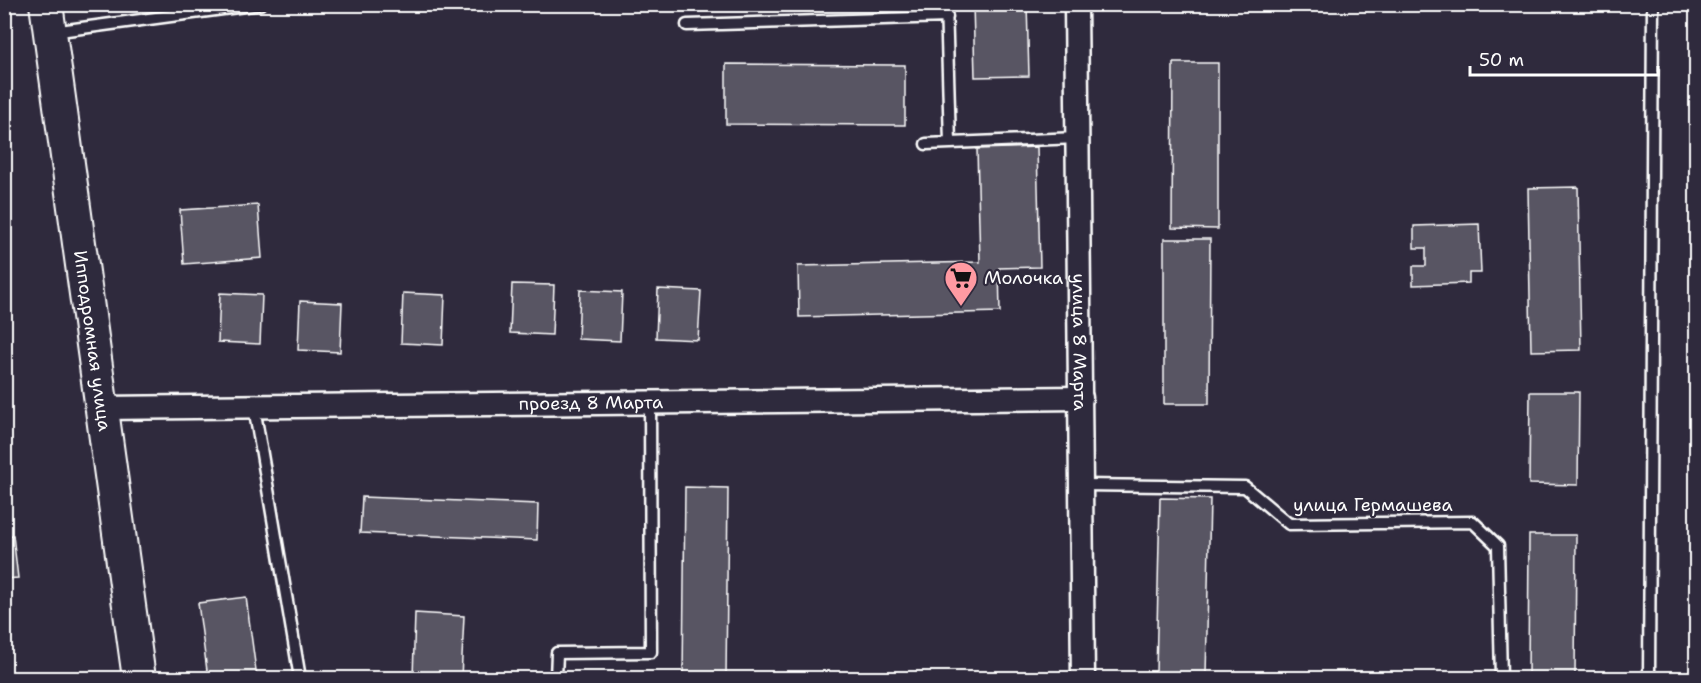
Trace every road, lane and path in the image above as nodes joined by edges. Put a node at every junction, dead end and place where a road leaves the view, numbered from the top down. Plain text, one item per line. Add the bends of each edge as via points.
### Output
1 (260, 4) edge
2 (946, 4) edge
3 (1076, 4) edge
4 (1653, 4) edge
5 (947, 17) junction
6 (48, 18) edge
7 (687, 25) dead end
8 (1078, 138) junction
9 (950, 143) junction
10 (926, 144) dead end
11 (1081, 398) junction
12 (650, 402) junction
13 (254, 407) junction
14 (102, 408) junction
15 (1082, 485) junction
16 (139, 678) edge
17 (300, 678) edge
18 (556, 678) edge
19 (1083, 678) edge
20 (1501, 678) edge
21 (1649, 678) edge

1 - 6 lane
2 - 5 lane
3 - 8 street, улица 8 Марта
4 - 21 lane
5 - 7 lane
5 - 9 lane
6 - 14 main road, Ипподромная улица
8 - 9 lane
8 - 11 street, улица 8 Марта
9 - 10 lane
11 - 12 street, проезд 8 Марта
11 - 15 street, улица 8 Марта
12 - 13 street, проезд 8 Марта
12 - 18 lane via 651,652 557,653
13 - 14 street, проезд 8 Марта
13 - 17 lane
14 - 16 main road, Ипподромная улица
15 - 19 street, улица 8 Марта
15 - 20 lane, улица Гермашева via 1245,487 1289,524 1473,522 1498,546

